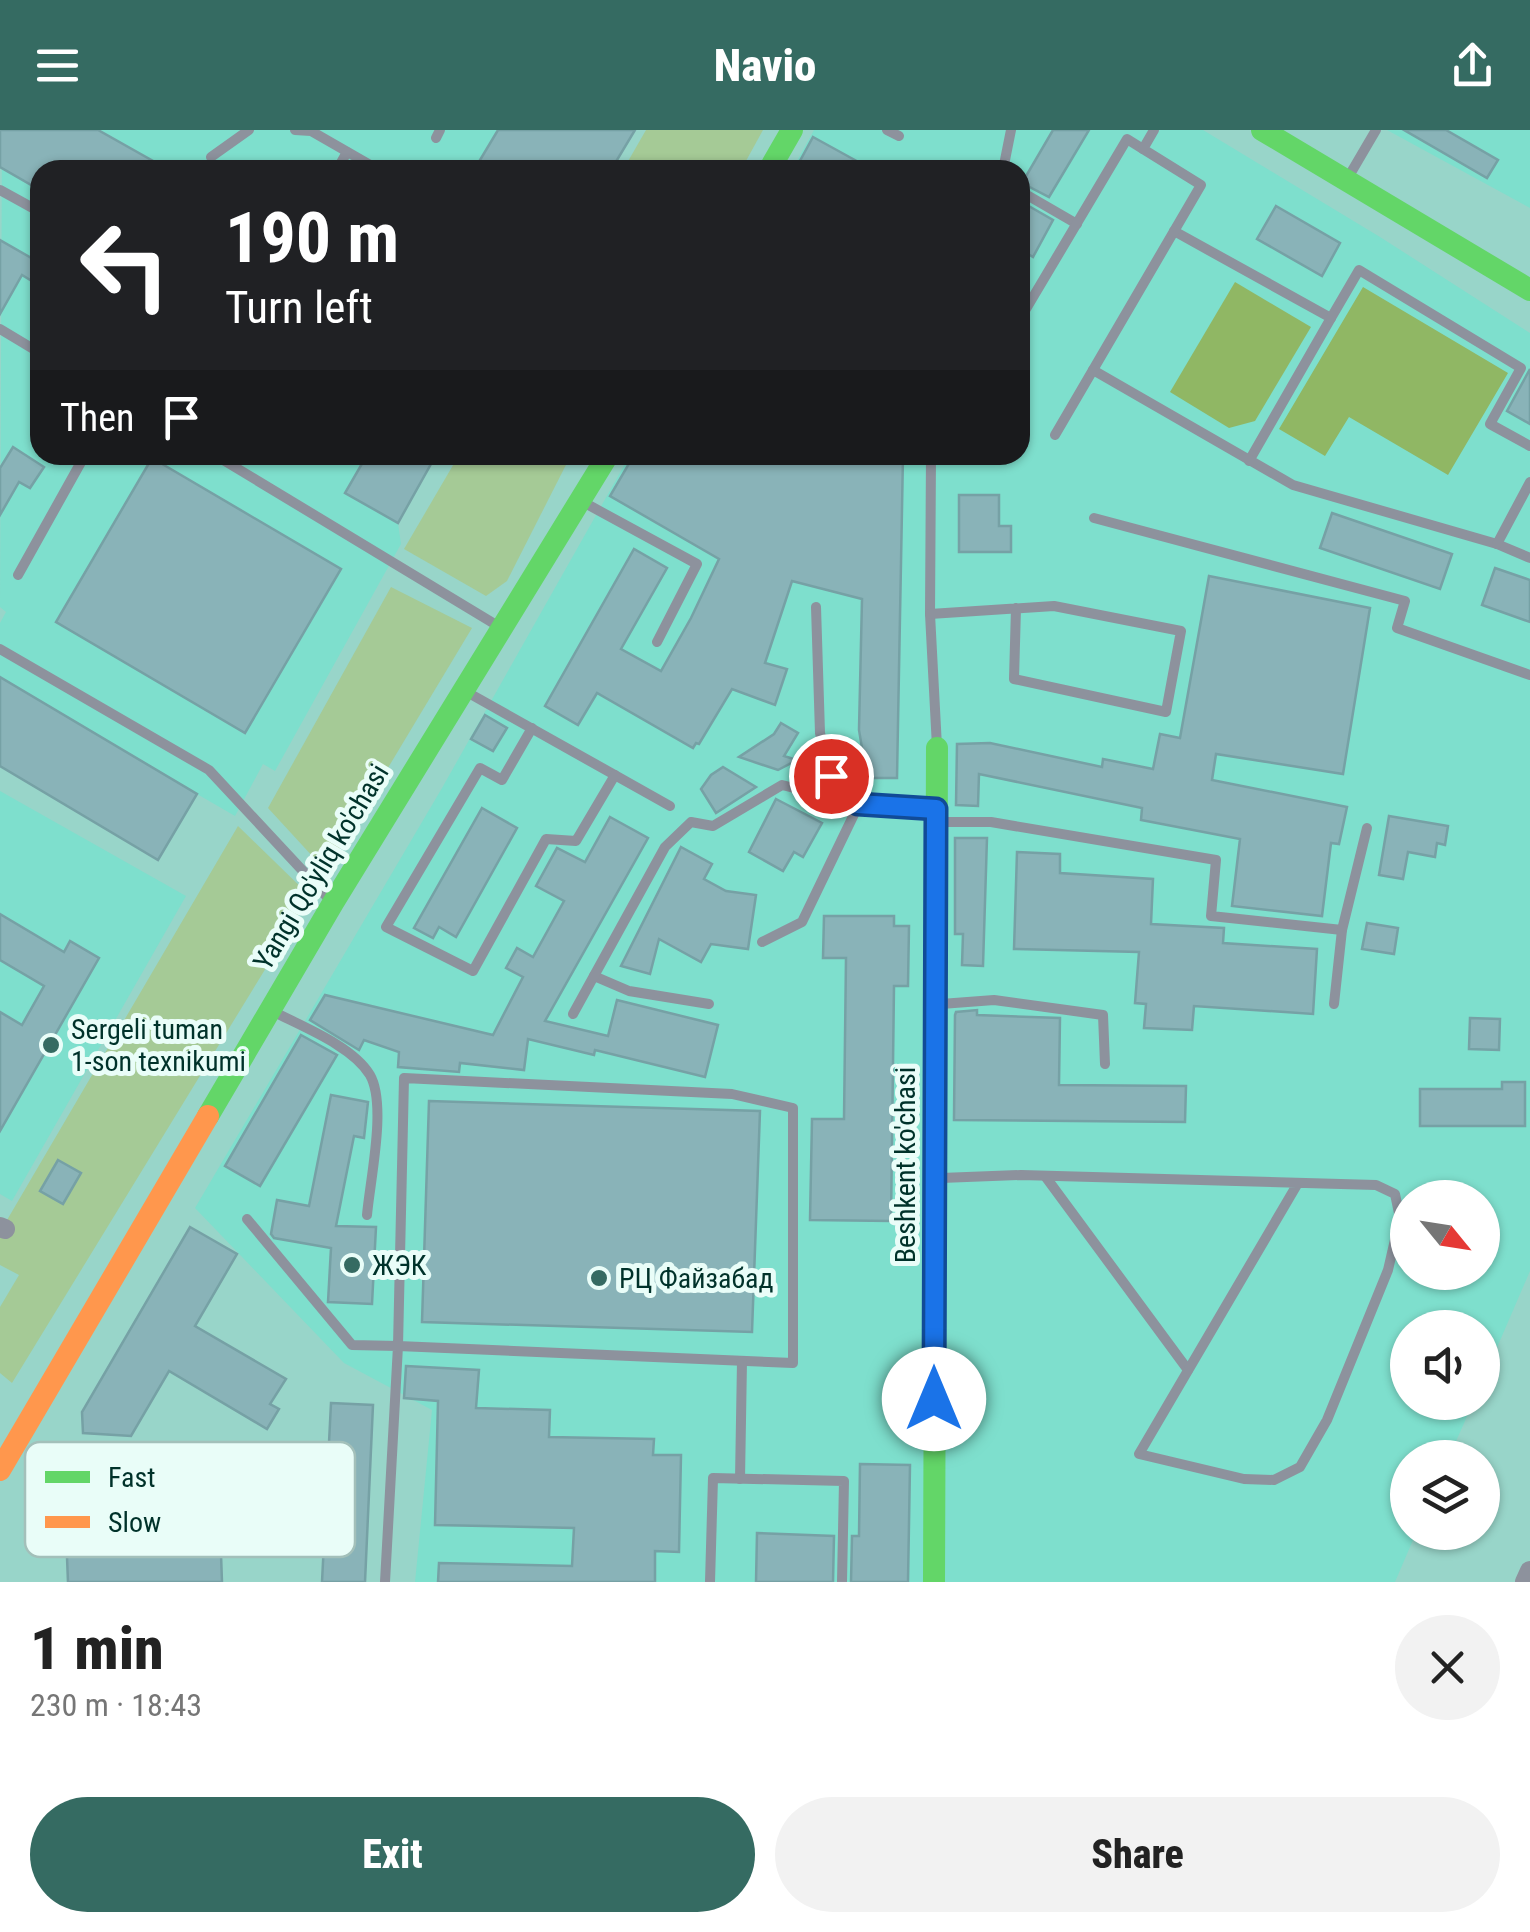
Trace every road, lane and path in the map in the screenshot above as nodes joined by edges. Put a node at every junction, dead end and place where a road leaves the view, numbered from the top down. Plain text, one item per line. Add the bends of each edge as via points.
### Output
1 (250, 130) edge
2 (295, 130) edge
3 (792, 130) edge
4 (887, 130) edge
5 (1012, 130) edge
6 (1154, 130) edge
7 (1262, 130) edge
8 (1376, 130) edge
9 (899, 136) dead end
10 (1142, 149) junction
11 (347, 152) junction
12 (211, 157) dead end
13 (343, 160) edge
14 (361, 160) edge
15 (775, 160) edge
16 (1005, 160) edge
17 (1346, 181) junction
18 (0, 190) edge
19 (1030, 197) edge
20 (30, 206) edge
21 (1077, 224) junction
22 (1174, 231) junction
23 (1530, 290) edge
24 (1030, 303) edge
25 (1331, 318) junction
26 (0, 330) edge
27 (30, 347) edge
28 (1093, 370) junction
29 (1055, 435) dead end
30 (1530, 446) edge
31 (1249, 460) junction
32 (78, 465) edge
33 (232, 465) edge
34 (602, 465) edge
35 (931, 465) edge
36 (1530, 482) edge
37 (582, 502) junction
38 (1094, 518) dead end
39 (1497, 544) junction
40 (1530, 558) edge
41 (18, 575) dead end
42 (816, 606) dead end
43 (1016, 608) junction
44 (930, 614) junction
45 (504, 630) junction
46 (658, 642) dead end
47 (0, 650) edge
48 (1530, 674) edge
49 (464, 691) junction
50 (532, 728) junction
51 (936, 748) joint
52 (615, 775) junction
53 (858, 804) junction
54 (670, 806) dead end
55 (936, 815) junction
56 (1367, 828) dead end
57 (333, 903) junction
58 (1342, 930) junction
59 (762, 942) dead end
60 (594, 976) junction
61 (710, 1004) dead end
62 (935, 1004) junction
63 (1334, 1004) dead end
64 (270, 1010) junction
65 (573, 1014) dead end
66 (1104, 1064) dead end
67 (1045, 1176) junction
68 (935, 1179) junction
69 (1298, 1182) junction
70 (368, 1215) dead end
71 (246, 1219) dead end
72 (398, 1346) junction
73 (742, 1361) junction
74 (1188, 1370) junction
75 (0, 1470) edge
76 (740, 1479) junction
77 (1530, 1571) edge
78 (385, 1582) edge
79 (710, 1582) edge
80 (842, 1582) edge
81 (934, 1582) edge
82 (1526, 1582) edge

1 - 12 lane
2 - 11 lane via 311,131
3 - 15 street
4 - 9 lane
5 - 16 lane
6 - 10 lane
7 - 17 street
8 - 17 lane
10 - 21 lane via 1127,139
10 - 22 lane via 1201,185
11 - 13 lane
11 - 14 lane
17 - 23 street
18 - 20 lane
19 - 21 lane
21 - 24 lane
22 - 25 lane
22 - 28 lane
25 - 30 lane via 1359,270 1521,368 1490,424
25 - 31 lane
26 - 27 lane
28 - 29 lane
28 - 31 lane
31 - 39 lane via 1293,485
32 - 41 lane
33 - 45 lane
34 - 37 street, Yangi Qo'yliq ko'chasi
35 - 44 lane
36 - 39 lane
37 - 45 street, Yangi Qo'yliq ko'chasi
37 - 46 lane via 696,564
38 - 48 lane via 1405,601 1397,628
39 - 40 lane
42 - 53 lane via 820,733 831,776
43 - 43 lane via 1054,606 1182,631 1166,712 1014,680
43 - 44 lane
44 - 51 lane
45 - 49 street, Yangi Qo'yliq ko'chasi
47 - 57 lane via 208,770
49 - 50 lane
49 - 57 street, Yangi Qo'yliq ko'chasi
50 - 52 lane
50 - 52 lane via 502,780 480,768 386,927 473,972 546,839 576,841
51 - 55 street, Beshkent ko'chasi
52 - 54 lane
53 - 55 lane
53 - 59 lane via 802,922
53 - 60 lane via 782,785 713,826 692,822 665,847
55 - 58 lane via 1216,860 1212,916
55 - 62 street, Beshkent ko'chasi
56 - 58 lane
57 - 64 street, Yangi Qo'yliq ko'chasi
58 - 63 lane
60 - 61 lane via 629,990
60 - 65 lane
62 - 66 lane via 994,1000 1103,1015
62 - 68 street, Beshkent ko'chasi
64 - 70 lane via 341,1046 370,1075 377,1106
64 - 75 street, Yangi Qo'yliq ko'chasi
67 - 68 lane
67 - 69 lane
67 - 74 lane
68 - 81 street, Beshkent ko'chasi
69 - 74 lane
69 - 74 lane via 1376,1185 1396,1194 1400,1218 1388,1270 1351,1364 1300,1466 1274,1480 1244,1478 1139,1454
71 - 72 lane via 352,1345
72 - 73 lane
72 - 73 lane via 404,1078 732,1094 794,1108 794,1363
72 - 78 lane
73 - 76 lane
76 - 79 lane via 713,1478
76 - 80 lane via 844,1481
77 - 82 street

